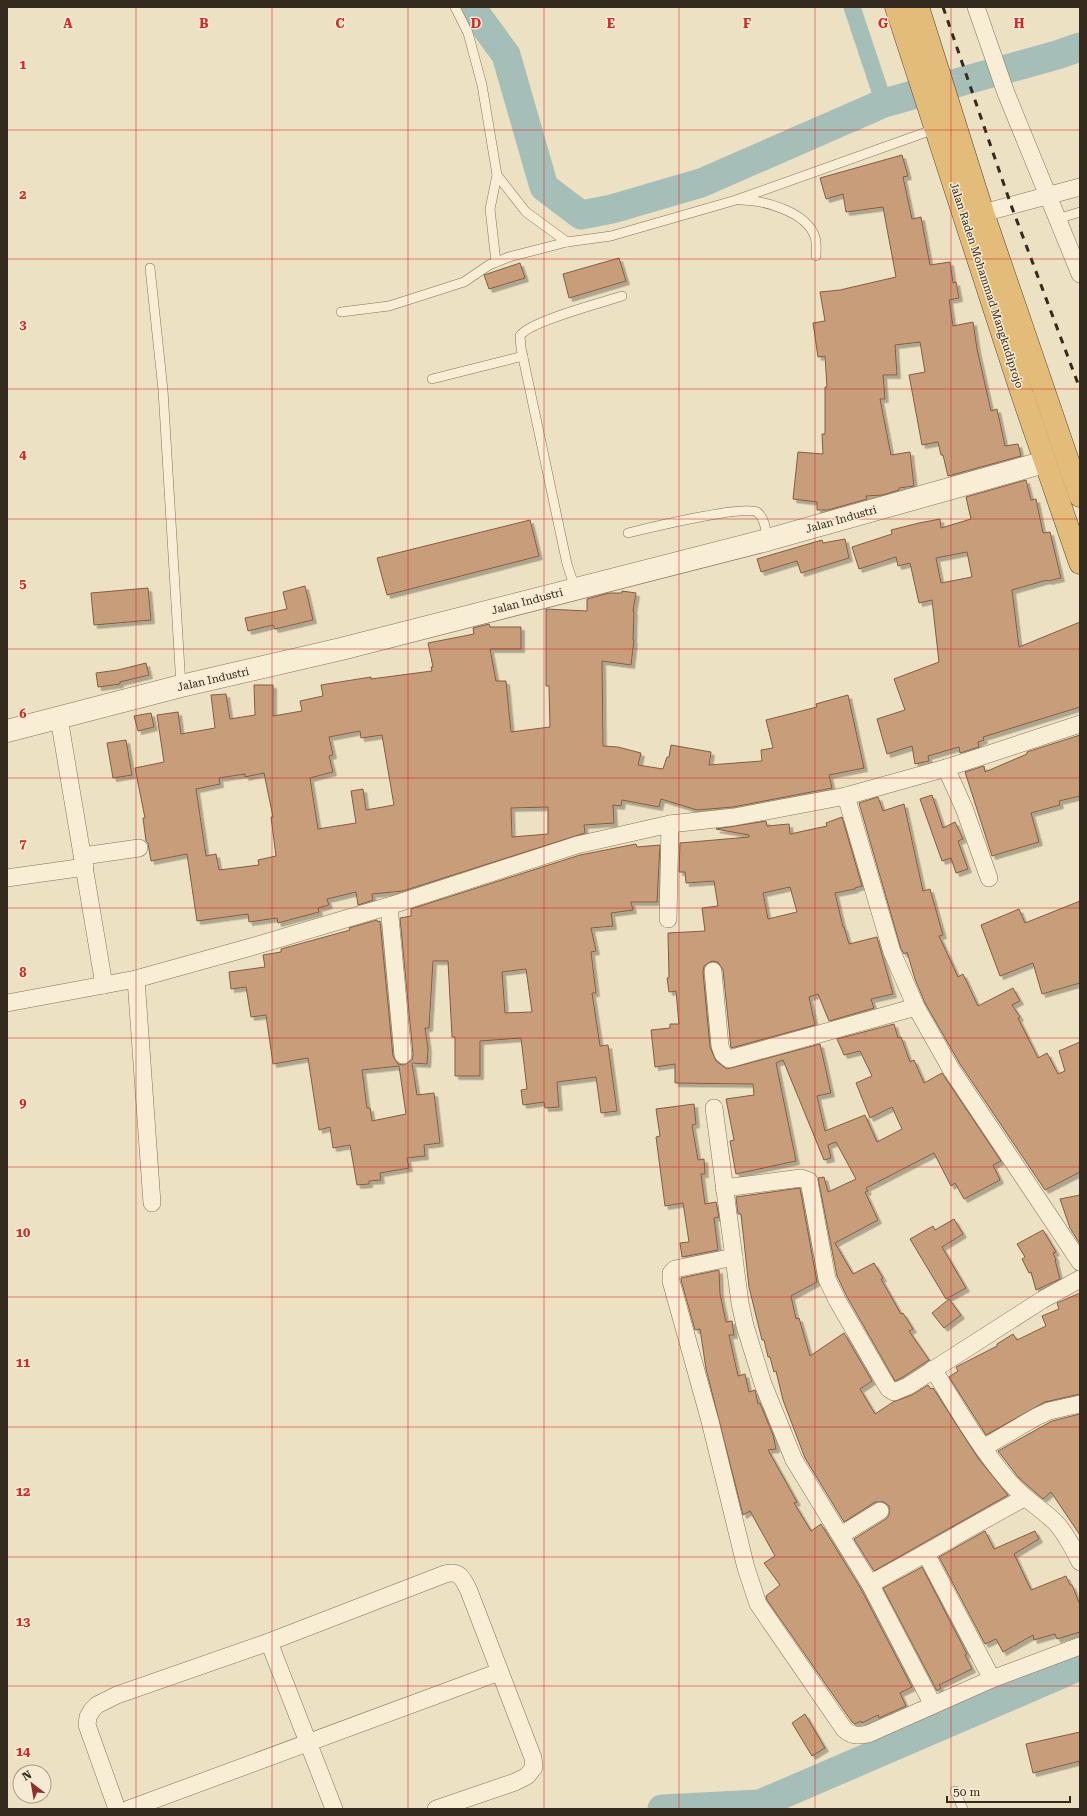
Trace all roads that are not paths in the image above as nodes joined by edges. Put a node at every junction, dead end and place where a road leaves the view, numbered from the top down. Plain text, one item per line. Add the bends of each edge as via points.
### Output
1 (455, 7) edge
2 (896, 7) edge
3 (918, 7) edge
4 (976, 7) edge
5 (933, 123) junction
6 (497, 175) junction
7 (1080, 187) edge
8 (1048, 196) junction
9 (736, 200) junction
10 (1080, 212) edge
11 (983, 213) junction
12 (1057, 219) junction
13 (567, 242) junction
14 (816, 256) dead end
15 (496, 262) junction
16 (150, 268) dead end
17 (1080, 274) edge
18 (622, 296) dead end
19 (341, 312) dead end
20 (523, 356) junction
21 (432, 379) dead end
22 (1045, 462) junction
23 (1080, 496) edge
24 (628, 532) dead end
25 (767, 540) junction
26 (1080, 563) edge
27 (575, 588) junction
28 (181, 686) junction
29 (59, 718) junction
30 (1080, 724) edge
31 (9, 728) edge
32 (946, 768) junction
33 (846, 796) junction
34 (670, 824) junction
35 (139, 848) dead end
36 (84, 862) junction
37 (7, 878) edge
38 (989, 878) dead end
39 (389, 906) junction
40 (668, 918) dead end
41 (713, 971) dead end
42 (136, 979) junction
43 (104, 985) junction
44 (7, 1002) edge
45 (916, 1007) junction
46 (404, 1055) dead end
47 (714, 1108) dead end
48 (724, 1188) junction
49 (152, 1203) dead end
50 (734, 1257) junction
51 (1080, 1262) edge
52 (1080, 1279) edge
53 (933, 1369) junction
54 (1080, 1404) edge
55 (983, 1448) junction
56 (1024, 1498) junction
57 (880, 1511) dead end
58 (841, 1535) junction
59 (926, 1554) junction
60 (1080, 1562) edge
61 (870, 1584) junction
62 (269, 1642) junction
63 (1080, 1646) edge
64 (499, 1672) junction
65 (992, 1679) junction
66 (933, 1705) junction
67 (309, 1744) junction
68 (955, 1791) dead end
69 (117, 1809) edge
70 (129, 1809) edge
71 (334, 1809) edge
72 (436, 1809) edge
73 (963, 1809) edge

1 - 6 lane via 468,33 480,77
2 - 5 highway, Jalan Raden Mohammad Mangkudiprojo
3 - 11 highway, Jalan Raden Mohammad Mangkudiprojo
4 - 8 street via 1006,93
5 - 9 lane via 875,149
5 - 22 highway, Jalan Raden Mohammad Mangkudiprojo
6 - 13 lane via 526,212
6 - 15 lane via 490,209
7 - 8 street
8 - 11 street
8 - 12 street
9 - 13 lane via 611,236
9 - 14 lane via 754,200 771,204 798,218 815,237
10 - 12 lane
11 - 23 highway, Jalan Raden Mohammad Mangkudiprojo
12 - 17 street
13 - 15 lane
15 - 19 lane via 464,282 389,306
16 - 28 lane via 163,390
18 - 20 lane via 526,329 520,336
20 - 21 lane
20 - 27 lane via 567,564
22 - 25 street, Jalan Industri
22 - 26 highway, Jalan Raden Mohammad Mangkudiprojo
24 - 25 lane via 750,510 763,519
25 - 27 street, Jalan Industri
27 - 28 street, Jalan Industri via 341,649
28 - 29 street, Jalan Industri
29 - 31 street, Jalan Industri
29 - 36 street
30 - 32 street
32 - 33 street
32 - 38 street via 964,808
33 - 34 street via 734,817
33 - 45 street via 890,946
34 - 39 street via 578,844
34 - 40 street
35 - 36 street
36 - 37 street
36 - 43 street
39 - 42 street
39 - 46 street
41 - 45 street via 720,1046 723,1054 729,1059
42 - 43 street
42 - 49 street
43 - 44 street
45 - 51 street via 951,1069
47 - 48 street
48 - 50 street
48 - 53 street via 801,1178 808,1180 827,1278 885,1383 891,1390 899,1391
50 - 58 street via 745,1326 763,1384 799,1470
50 - 66 street via 683,1266 672,1271 670,1277 710,1421 746,1568 758,1604 848,1733 856,1736 868,1734
52 - 53 street
53 - 55 street
54 - 55 street via 1036,1417
55 - 56 street
56 - 59 street
56 - 60 street via 1054,1522
57 - 58 street
58 - 61 street
59 - 61 street
59 - 65 street
61 - 66 street
62 - 64 street via 454,1572 461,1576 469,1590
62 - 67 street
62 - 69 street via 131,1690 106,1700 92,1710 87,1725
63 - 65 street
64 - 67 street
64 - 72 street via 533,1758 534,1769 527,1776 514,1782
65 - 66 street
67 - 70 street
67 - 71 street
68 - 73 lane

